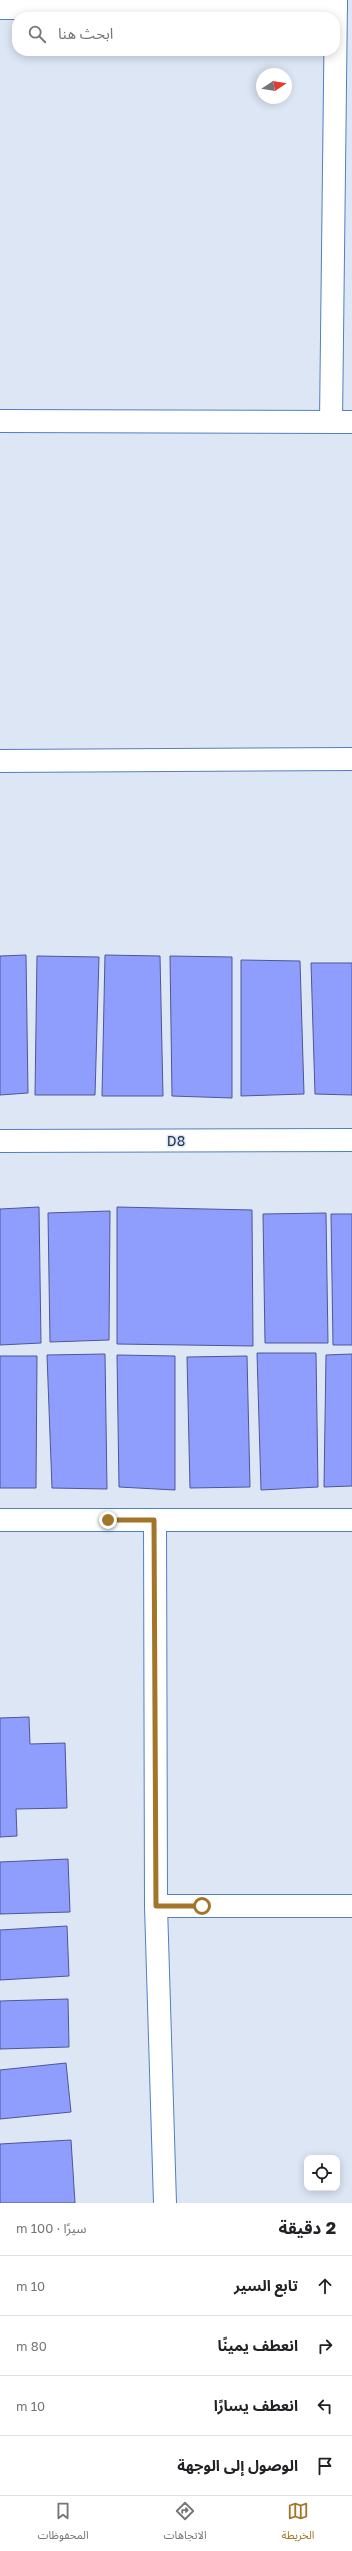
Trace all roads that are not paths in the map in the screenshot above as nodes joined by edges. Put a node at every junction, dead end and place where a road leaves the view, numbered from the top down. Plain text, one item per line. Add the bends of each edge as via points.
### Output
1 (336, 4) edge
2 (0, 8) edge
3 (337, 56) edge
4 (0, 421) edge
5 (342, 422) edge
6 (352, 759) edge
7 (0, 760) edge
8 (352, 1140) edge
9 (0, 1141) edge
10 (0, 1520) edge
11 (154, 1520) junction
12 (352, 1520) edge
13 (156, 1906) junction
14 (352, 1906) edge
15 (165, 2203) edge

1 - 2 street
3 - 5 street
4 - 5 street
6 - 7 street
8 - 9 street, D8
10 - 11 street
11 - 12 street
11 - 13 street
13 - 14 street
13 - 15 street

